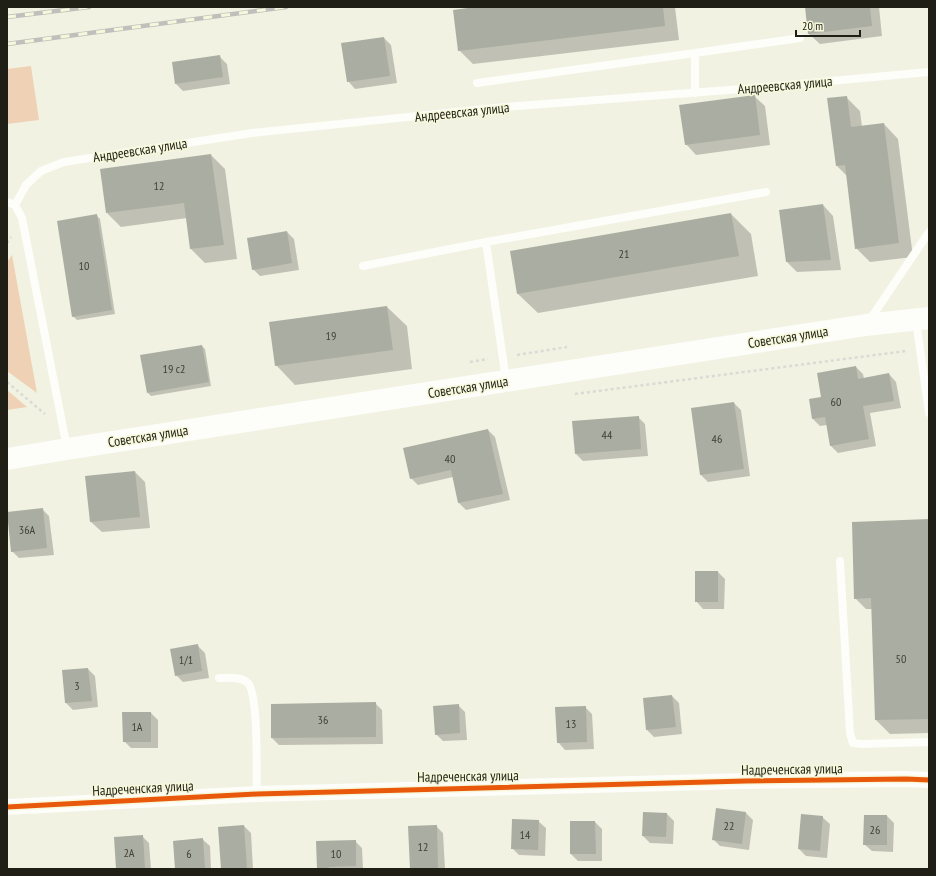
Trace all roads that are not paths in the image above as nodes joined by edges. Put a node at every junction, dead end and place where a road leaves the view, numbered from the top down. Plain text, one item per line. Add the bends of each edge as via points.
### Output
1 (800, 38) dead end
2 (695, 53) junction
3 (929, 72) edge
4 (477, 83) dead end
5 (695, 93) junction
6 (766, 192) dead end
7 (7, 202) edge
8 (15, 205) junction
9 (929, 232) edge
10 (486, 242) junction
11 (363, 266) dead end
12 (922, 319) edge
13 (866, 325) junction
14 (506, 381) junction
15 (929, 413) edge
16 (65, 440) junction
17 (7, 459) edge
18 (840, 561) dead end
19 (219, 678) dead end
20 (929, 742) edge
21 (929, 780) edge
22 (257, 794) junction
23 (7, 807) edge

1 - 2 lane
2 - 4 lane
2 - 5 lane
3 - 5 lane, Андреевская улица
5 - 8 lane, Андреевская улица via 505,107 252,132 72,160 41,171 26,185
6 - 10 lane
7 - 8 lane
8 - 16 lane via 22,218
9 - 13 lane
10 - 11 lane
10 - 14 lane
12 - 13 main road, Советская улица
12 - 15 lane
13 - 14 main road, Советская улица
14 - 16 main road, Советская улица
16 - 17 main road, Советская улица
18 - 20 lane via 850,733 853,743
19 - 22 lane via 235,677 247,682 252,690 255,710
21 - 22 street, Надреченская улица via 746,781
22 - 23 street, Надреченская улица

